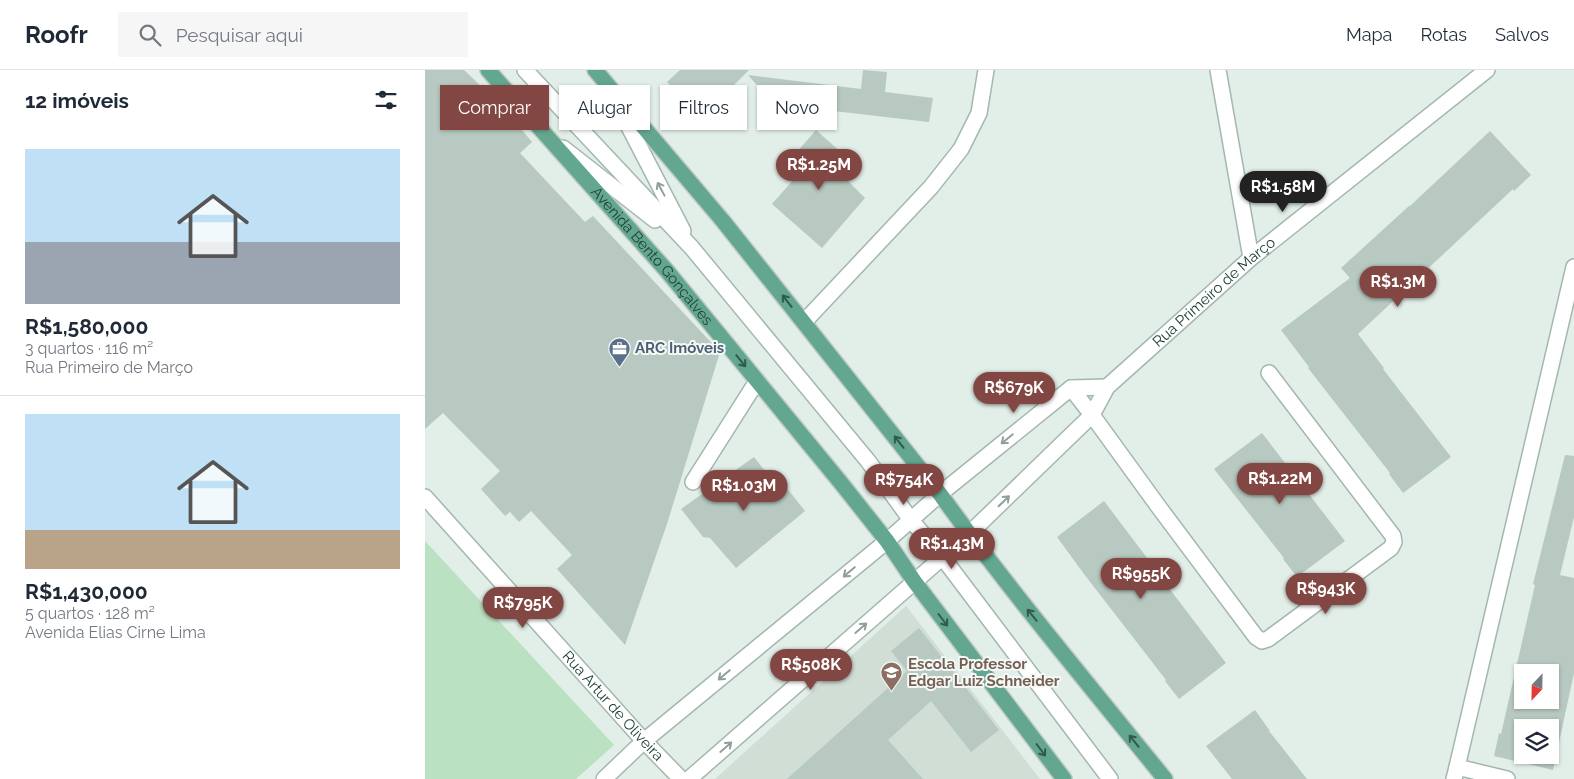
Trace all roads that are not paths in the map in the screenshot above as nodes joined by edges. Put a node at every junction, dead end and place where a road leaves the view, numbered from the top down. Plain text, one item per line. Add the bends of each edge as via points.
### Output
1 (488, 70) edge
2 (525, 70) edge
3 (986, 70) edge
4 (1218, 70) edge
5 (1487, 70) edge
6 (600, 76) edge
7 (550, 138) junction
8 (692, 248) junction
9 (1251, 258) junction
10 (1574, 266) edge
11 (1570, 305) edge
12 (803, 322) junction
13 (1269, 373) dead end
14 (757, 381) junction
15 (1107, 387) junction
16 (1071, 388) junction
17 (1093, 415) junction
18 (693, 482) dead end
19 (940, 494) junction
20 (425, 497) edge
21 (911, 520) junction
22 (969, 534) junction
23 (887, 541) junction
24 (943, 558) junction
25 (914, 581) junction
26 (644, 741) junction
27 (1455, 773) edge
28 (604, 779) edge
29 (681, 779) edge
30 (689, 779) edge
31 (1064, 779) edge
32 (1110, 779) edge
33 (1165, 779) edge
34 (1507, 779) edge

1 - 7 main road, Avenida Bento Gonçalves
2 - 8 street
3 - 12 street via 979,113 961,149 931,187
4 - 9 street
5 - 9 street, Rua Primeiro de Março
8 -> 6 street
12 -> 6 main road via 723,221
7 - 8 street
7 -> 14 main road, Avenida Bento Gonçalves via 667,271
8 - 21 street via 868,460
9 - 15 street, Rua Primeiro de Março
10 - 11 street
11 - 27 street
19 -> 12 main road
13 - 17 street via 1393,536 1394,542 1391,548 1268,639 1256,637
14 - 18 street
14 - 23 main road, Avenida Bento Gonçalves
15 - 16 street
15 - 17 street, Rua Primeiro de Março
16 - 17 street
16 -> 19 street
22 -> 17 street, Rua Primeiro de Março
19 - 21 street
19 - 22 main road
20 - 26 street, Rua Artur de Oliveira
21 - 23 street
21 - 24 street
22 - 24 street, Rua Primeiro de Março
33 -> 22 main road
23 - 25 main road, Avenida Bento Gonçalves
23 -> 26 street
24 - 25 street, Rua Primeiro de Março
24 - 32 street
30 -> 25 street, Rua Primeiro de Março
25 -> 31 main road, Avenida Bento Gonçalves
26 - 28 street
26 - 29 street, Rua Artur de Oliveira
27 - 34 street

